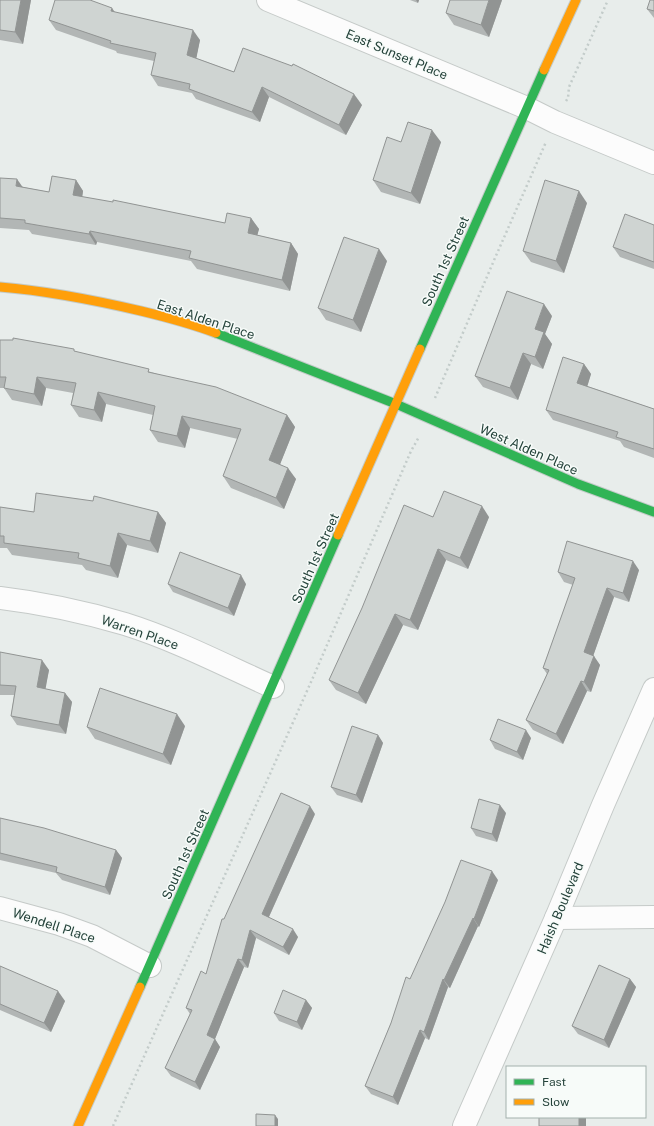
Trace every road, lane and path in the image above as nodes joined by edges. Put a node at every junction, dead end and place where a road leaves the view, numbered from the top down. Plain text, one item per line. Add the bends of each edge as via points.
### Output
1 (268, 0) edge
2 (576, 0) edge
3 (608, 0) edge
4 (527, 108) junction
5 (555, 122) junction
6 (654, 163) edge
7 (0, 287) edge
8 (396, 404) junction
9 (429, 419) junction
10 (654, 512) edge
11 (0, 598) edge
12 (273, 687) junction
13 (654, 689) edge
14 (0, 908) edge
15 (654, 917) edge
16 (556, 918) junction
17 (150, 966) junction
18 (78, 1126) edge
19 (114, 1126) edge
20 (464, 1126) edge

1 - 4 street, East Sunset Place
2 - 4 street, South 1st Street
3 - 5 path via 569,87 568,98
4 - 5 street, East Sunset Place
4 - 8 street, South 1st Street
5 - 6 street, East Sunset Place
5 - 9 path via 447,368
7 - 8 street, East Alden Place via 34,290 108,303 178,320
8 - 9 street, West Alden Place
8 - 12 street, South 1st Street
9 - 10 street, West Alden Place via 578,484
9 - 19 path via 411,451
11 - 12 street, Warren Place via 90,614 126,625 175,643
12 - 17 street, South 1st Street
13 - 16 street, Haish Boulevard
14 - 17 street, Wendell Place via 92,936
15 - 16 street
16 - 20 street, Haish Boulevard
17 - 18 street, South 1st Street

